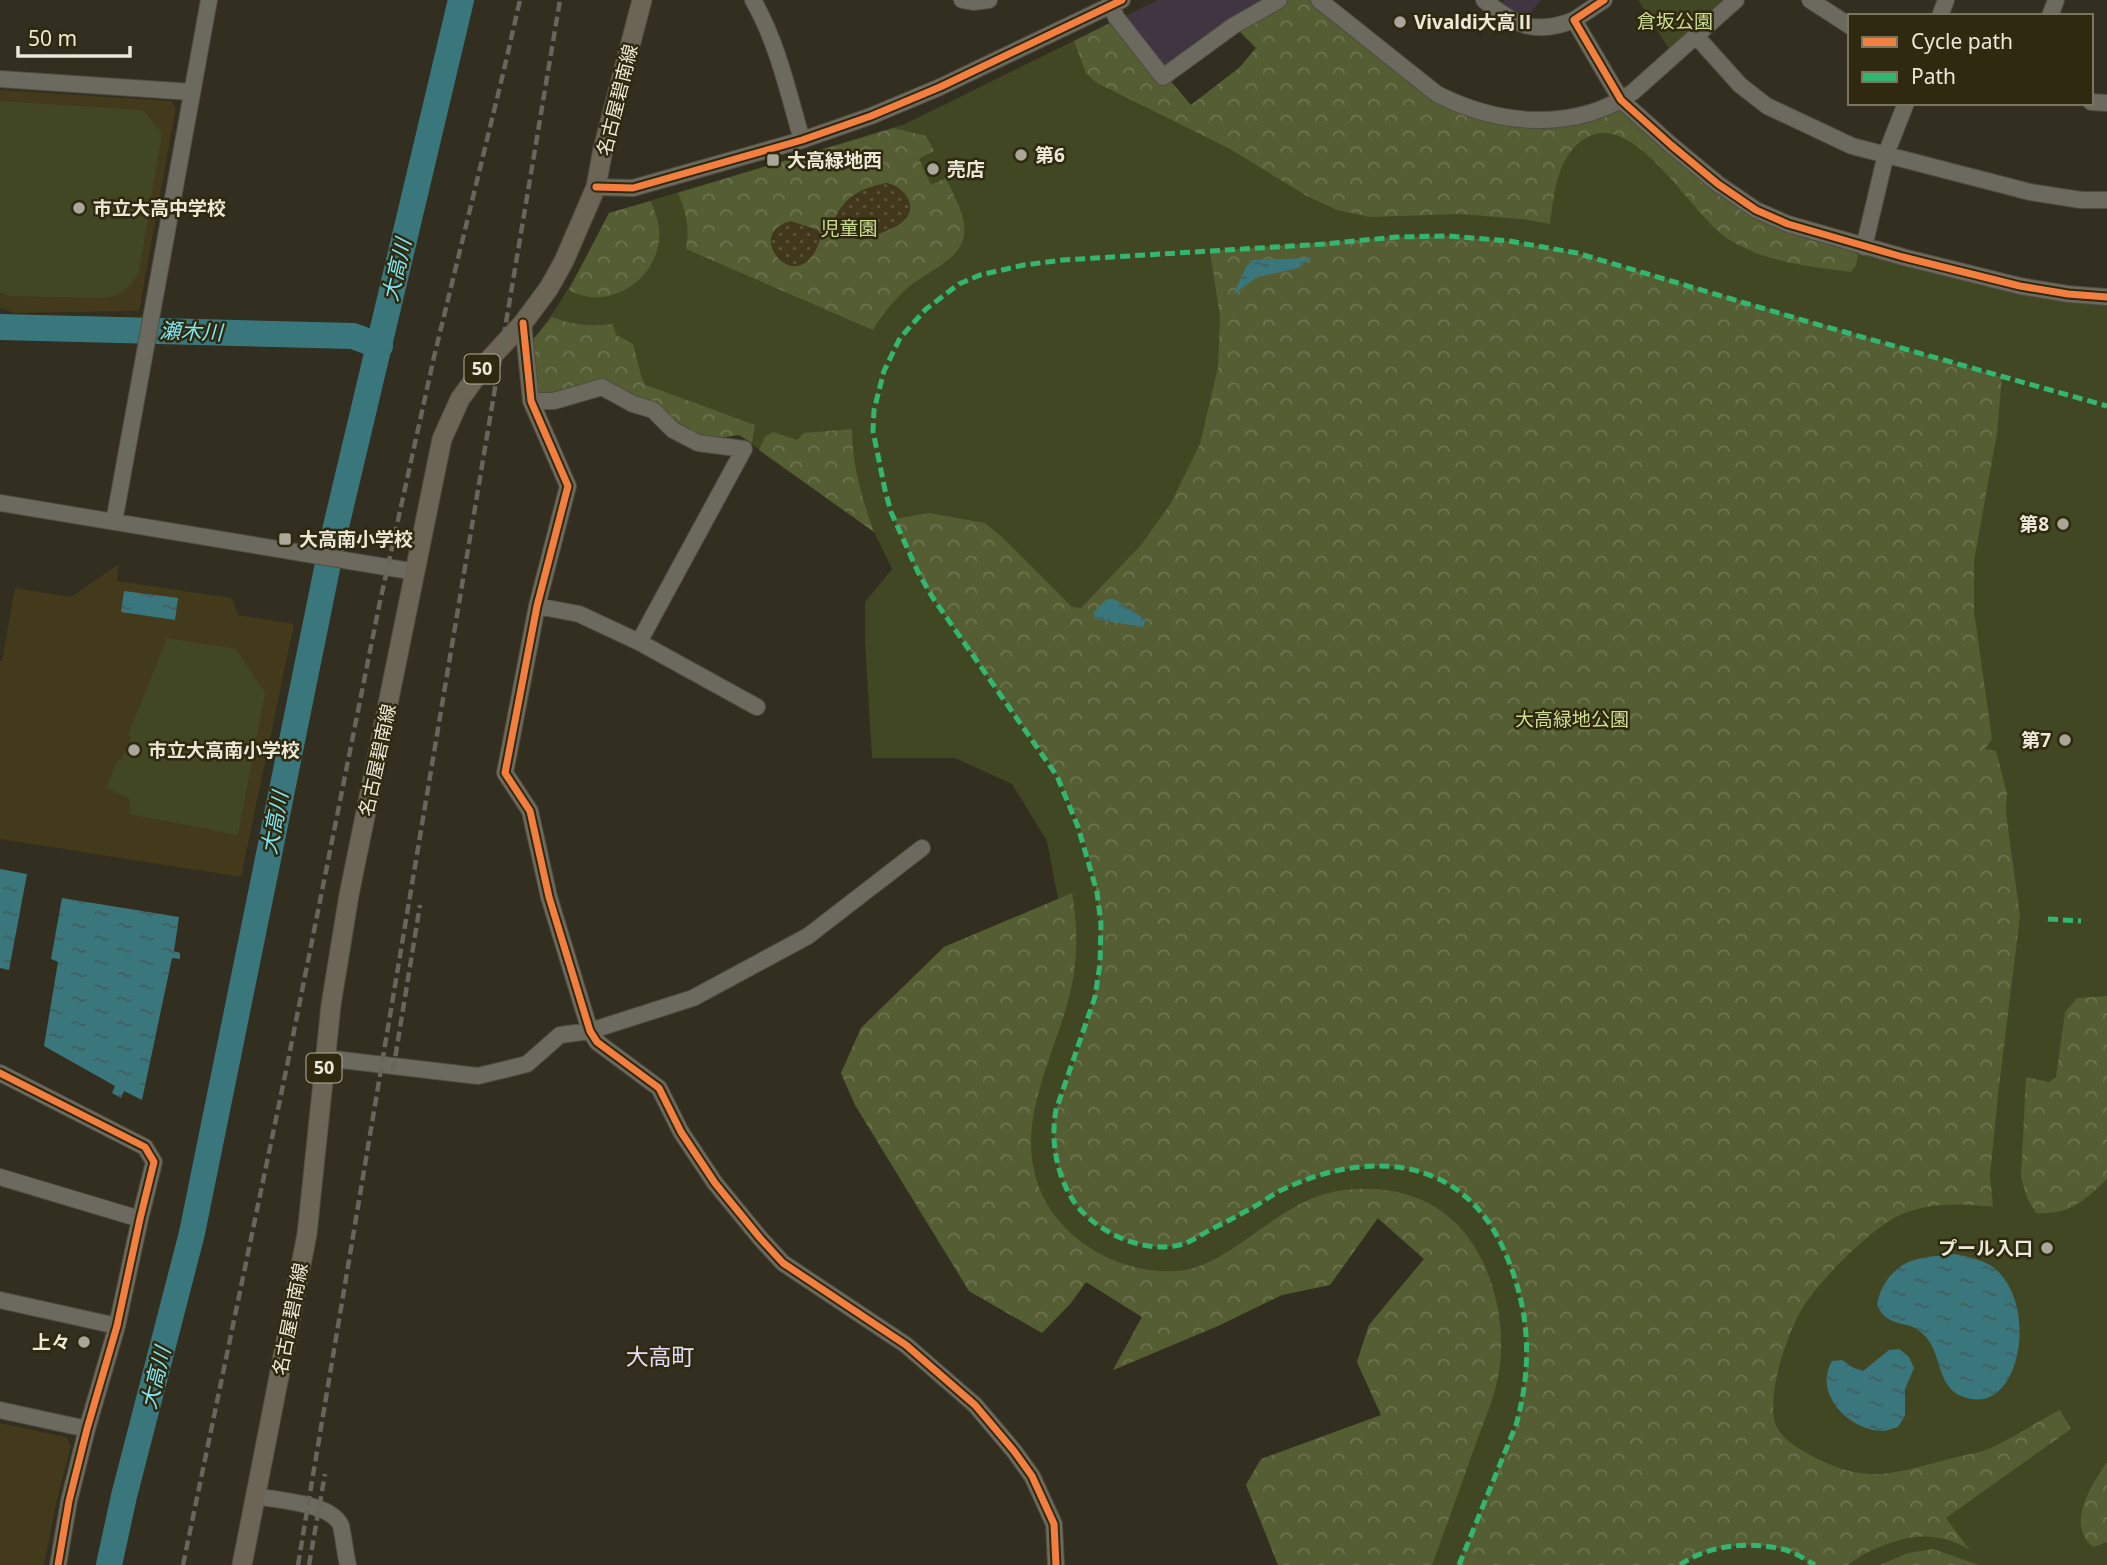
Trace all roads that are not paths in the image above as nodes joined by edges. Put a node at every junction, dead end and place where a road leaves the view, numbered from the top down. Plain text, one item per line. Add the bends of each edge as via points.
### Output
1 (209, 0) edge
2 (642, 0) edge
3 (753, 0) edge
4 (962, 0) edge
5 (989, 0) edge
6 (1279, 0) edge
7 (1319, 0) edge
8 (1483, 0) edge
9 (1604, 0) edge
10 (1736, 0) edge
11 (1810, 0) edge
12 (1115, 2) edge
13 (1574, 20) junction
14 (1848, 25) edge
15 (1696, 36) junction
16 (0, 79) edge
17 (192, 92) junction
18 (1621, 100) junction
19 (1905, 105) edge
20 (802, 139) junction
21 (1886, 154) junction
22 (596, 187) junction
23 (2107, 200) edge
24 (1864, 247) junction
25 (2107, 297) edge
26 (523, 323) junction
27 (531, 401) junction
28 (0, 503) edge
29 (114, 522) junction
30 (416, 572) junction
31 (537, 606) junction
32 (639, 642) junction
33 (757, 707) dead end
34 (922, 848) dead end
35 (590, 1031) junction
36 (325, 1058) junction
37 (0, 1073) edge
38 (0, 1177) edge
39 (140, 1219) junction
40 (0, 1300) edge
41 (117, 1326) junction
42 (0, 1410) edge
43 (87, 1429) junction
44 (254, 1496) junction
45 (58, 1565) edge
46 (242, 1565) edge
47 (348, 1565) edge
48 (1056, 1565) edge

1 - 17 street
2 - 22 main road, 名古屋碧南線 / 50
3 - 20 street via 775,47
4 - 5 street
6 - 12 street via 1233,26 1163,77 1116,17
7 - 18 street via 1437,94 1474,110 1511,119 1554,120
8 - 13 street via 1508,19 1533,28
9 - 13 street
10 - 15 street
11 - 14 street
12 - 20 street via 899,105
13 - 18 street
15 - 18 street
15 - 21 street via 1740,85 1767,106 1852,146
16 - 17 street
17 - 29 street
18 - 24 street via 1718,184 1756,210
19 - 21 street
20 - 22 street via 633,188
21 - 23 street via 2030,192
21 - 24 street
22 - 26 main road, 名古屋碧南線 / 50 via 564,261
24 - 25 street via 2020,286
26 - 27 street
26 - 30 main road, 名古屋碧南線 / 50 via 460,399 442,439
27 - 31 street via 568,486
27 - 32 street via 554,401 602,387 653,410 673,430 698,443 744,449
28 - 29 street
29 - 30 street
30 - 36 main road, 名古屋碧南線 / 50 via 349,895
31 - 32 street via 579,614
31 - 35 street via 505,773 530,811 549,898
32 - 33 street
34 - 35 street via 796,943 693,998
35 - 36 street via 560,1035 527,1064 478,1076
35 - 48 street via 597,1042 659,1088 715,1183 783,1263 906,1345 975,1405 1032,1476 1054,1524
36 - 44 main road, 名古屋碧南線 / 50 via 307,1234
37 - 39 street via 145,1147 154,1162
38 - 39 street
39 - 41 street
40 - 41 street
41 - 43 street
42 - 43 street
43 - 45 street
44 - 46 main road, 名古屋碧南線 / 50
44 - 47 street via 332,1514 341,1527

